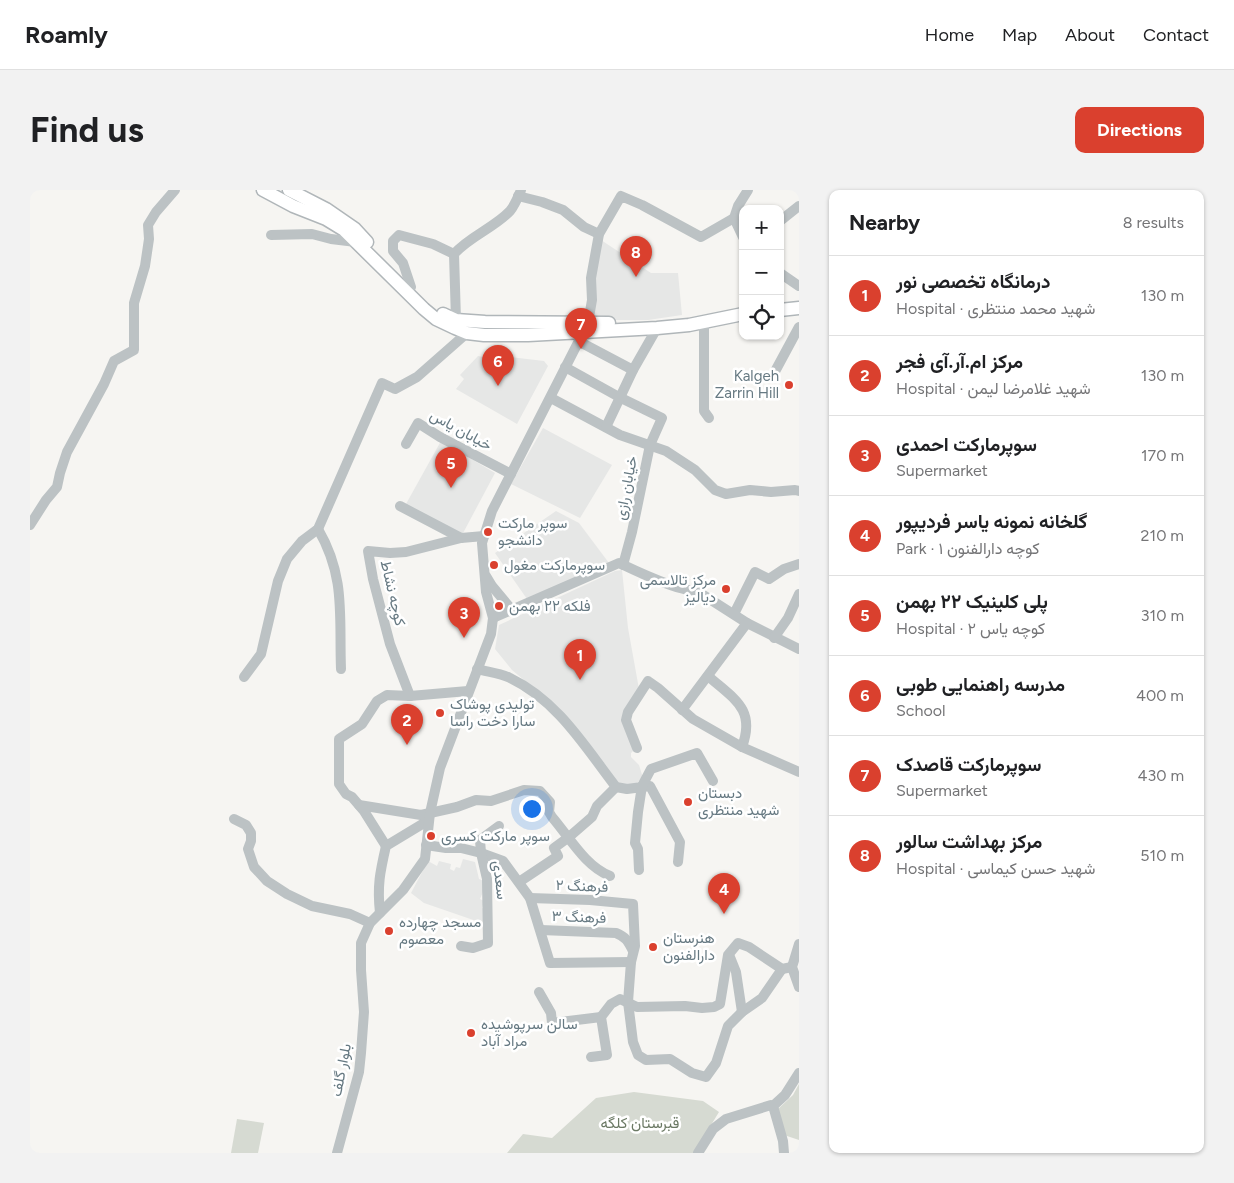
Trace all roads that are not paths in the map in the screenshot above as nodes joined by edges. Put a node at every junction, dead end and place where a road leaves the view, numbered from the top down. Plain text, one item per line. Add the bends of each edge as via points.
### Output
1 (175, 190) edge
2 (263, 190) edge
3 (289, 190) edge
4 (748, 190) edge
5 (519, 193) edge
6 (799, 206) edge
7 (734, 218) junction
8 (784, 218) edge
9 (739, 229) edge
10 (599, 234) junction
11 (271, 235) dead end
12 (356, 242) junction
13 (454, 254) junction
14 (784, 276) edge
15 (799, 286) edge
16 (413, 292) junction
17 (799, 308) edge
18 (784, 310) edge
19 (739, 315) edge
20 (456, 320) junction
21 (704, 322) junction
22 (799, 327) edge
23 (657, 328) junction
24 (485, 329) junction
25 (467, 333) junction
26 (584, 333) junction
27 (565, 367) junction
28 (634, 370) junction
29 (772, 377) dead end
30 (551, 398) junction
31 (619, 398) junction
32 (709, 418) dead end
33 (606, 427) junction
34 (406, 444) dead end
35 (650, 444) junction
36 (510, 474) junction
37 (799, 491) edge
38 (400, 506) dead end
39 (30, 525) edge
40 (318, 529) junction
41 (484, 536) junction
42 (461, 538) junction
43 (799, 564) edge
44 (623, 565) junction
45 (483, 570) junction
46 (799, 594) edge
47 (512, 610) junction
48 (734, 614) junction
49 (493, 618) junction
50 (747, 623) junction
51 (774, 638) junction
52 (799, 648) edge
53 (340, 669) dead end
54 (477, 669) junction
55 (708, 676) junction
56 (244, 677) dead end
57 (468, 692) junction
58 (410, 696) junction
59 (682, 710) junction
60 (742, 747) junction
61 (637, 748) dead end
62 (799, 772) edge
63 (713, 782) dead end
64 (642, 786) junction
65 (616, 787) junction
66 (359, 804) junction
67 (430, 816) junction
68 (234, 819) dead end
69 (499, 826) dead end
70 (569, 837) junction
71 (426, 845) junction
72 (386, 846) junction
73 (481, 853) junction
74 (678, 862) dead end
75 (639, 870) dead end
76 (610, 876) dead end
77 (519, 882) junction
78 (530, 898) junction
79 (380, 913) junction
80 (370, 923) junction
81 (541, 930) junction
82 (799, 944) edge
83 (461, 946) dead end
84 (728, 955) junction
85 (633, 959) junction
86 (787, 968) junction
87 (799, 987) edge
88 (540, 992) dead end
89 (628, 1002) junction
90 (742, 1012) junction
91 (601, 1017) junction
92 (591, 1057) dead end
93 (799, 1073) edge
94 (773, 1106) junction
95 (336, 1153) edge
96 (698, 1153) edge
97 (784, 1153) edge

1 - 39 street via 148,225 145,266 134,303 134,350 114,361 67,452 57,488
2 - 12 main road via 326,219
3 - 16 main road via 326,208 355,229
4 - 7 street
5 - 10 street via 563,210
5 - 13 street via 512,209
6 - 8 street
7 - 9 street
7 - 10 street via 701,237 621,196
10 - 26 street via 592,300
11 - 12 street via 312,234
12 - 16 main road
13 - 16 street via 434,244 399,235 393,241 394,251 403,263
13 - 20 street
14 - 15 street
16 - 20 main road via 440,313
16 - 25 main road via 436,319
17 - 18 main road
19 - 21 main road
20 - 24 main road
21 - 23 main road
21 - 26 main road via 690,319
21 - 32 street via 704,411
22 - 29 street
23 - 26 main road
23 - 28 street
24 - 25 main road
24 - 26 main road
25 - 40 street via 417,377 395,389 382,383
26 - 27 street
26 - 28 street
27 - 30 street
27 - 31 street
28 - 31 street
30 - 33 street
30 - 36 street
31 - 33 street
31 - 35 street, خیابان رازی via 662,418
33 - 35 street
34 - 36 street, خیابان یاس via 418,423
35 - 37 street via 688,465 715,490 726,494 750,490
35 - 44 street, خیابان رازی
36 - 41 street
38 - 42 street
40 - 53 street via 328,548 338,581
40 - 56 street via 302,541 287,559 278,581 261,654
41 - 42 street, کوچه نشاط
41 - 45 street
42 - 58 street, کوچه نشاط via 406,552 368,551 390,644
43 - 48 street via 770,579 755,572
44 - 47 street via 618,563
44 - 48 street via 682,589 697,591
45 - 47 street
45 - 49 street
46 - 51 street
47 - 49 street
48 - 50 street
49 - 54 street via 491,634
50 - 51 street
50 - 55 street
51 - 52 street
54 - 57 street
54 - 65 street via 509,677 534,692 572,728
55 - 59 street
55 - 60 street via 744,713 748,722
57 - 58 street
57 - 67 street via 440,768
58 - 66 street via 387,695 377,701 362,724 339,739 339,784
59 - 60 street via 693,720
59 - 61 street via 648,681 626,720
60 - 62 street
63 - 64 street via 696,753 651,769
64 - 65 street
64 - 74 street via 650,786 680,842
64 - 75 street via 635,843
65 - 70 street via 597,806 592,817
66 - 67 street
66 - 72 street
67 - 70 street via 476,800 491,801 524,790 540,791 550,802 552,818
67 - 71 street
67 - 72 street
68 - 80 street via 246,825 254,868 267,882 312,906 350,914
69 - 73 street via 480,840
70 - 76 street via 598,871
70 - 77 street via 554,848 558,856
71 - 73 street
71 - 79 street via 425,859
72 - 79 street via 379,874
73 - 77 street via 503,861
73 - 83 street, سعدی via 487,879 488,943 473,948
77 - 78 street
78 - 81 street
78 - 85 street, فرهنگ ۲ via 633,904
79 - 80 street
80 - 95 street, بلوار گلف via 361,943 364,1012 358,1072
81 - 85 street, فرهنگ ۳ via 616,933 627,939
81 - 85 street via 550,963
82 - 86 street
84 - 86 street via 738,943
84 - 89 street via 720,1004 714,1008 637,1007
84 - 90 street via 736,972
85 - 89 street
86 - 87 street
86 - 90 street via 762,998
88 - 91 street via 551,1013 552,1023
89 - 90 street via 633,1042 638,1055 646,1060 670,1059 692,1073 706,1077 716,1063 728,1026
89 - 91 street via 620,999 611,1004
91 - 92 street via 607,1055
93 - 94 street via 785,1095
94 - 96 street via 726,1119 713,1129
94 - 97 street

